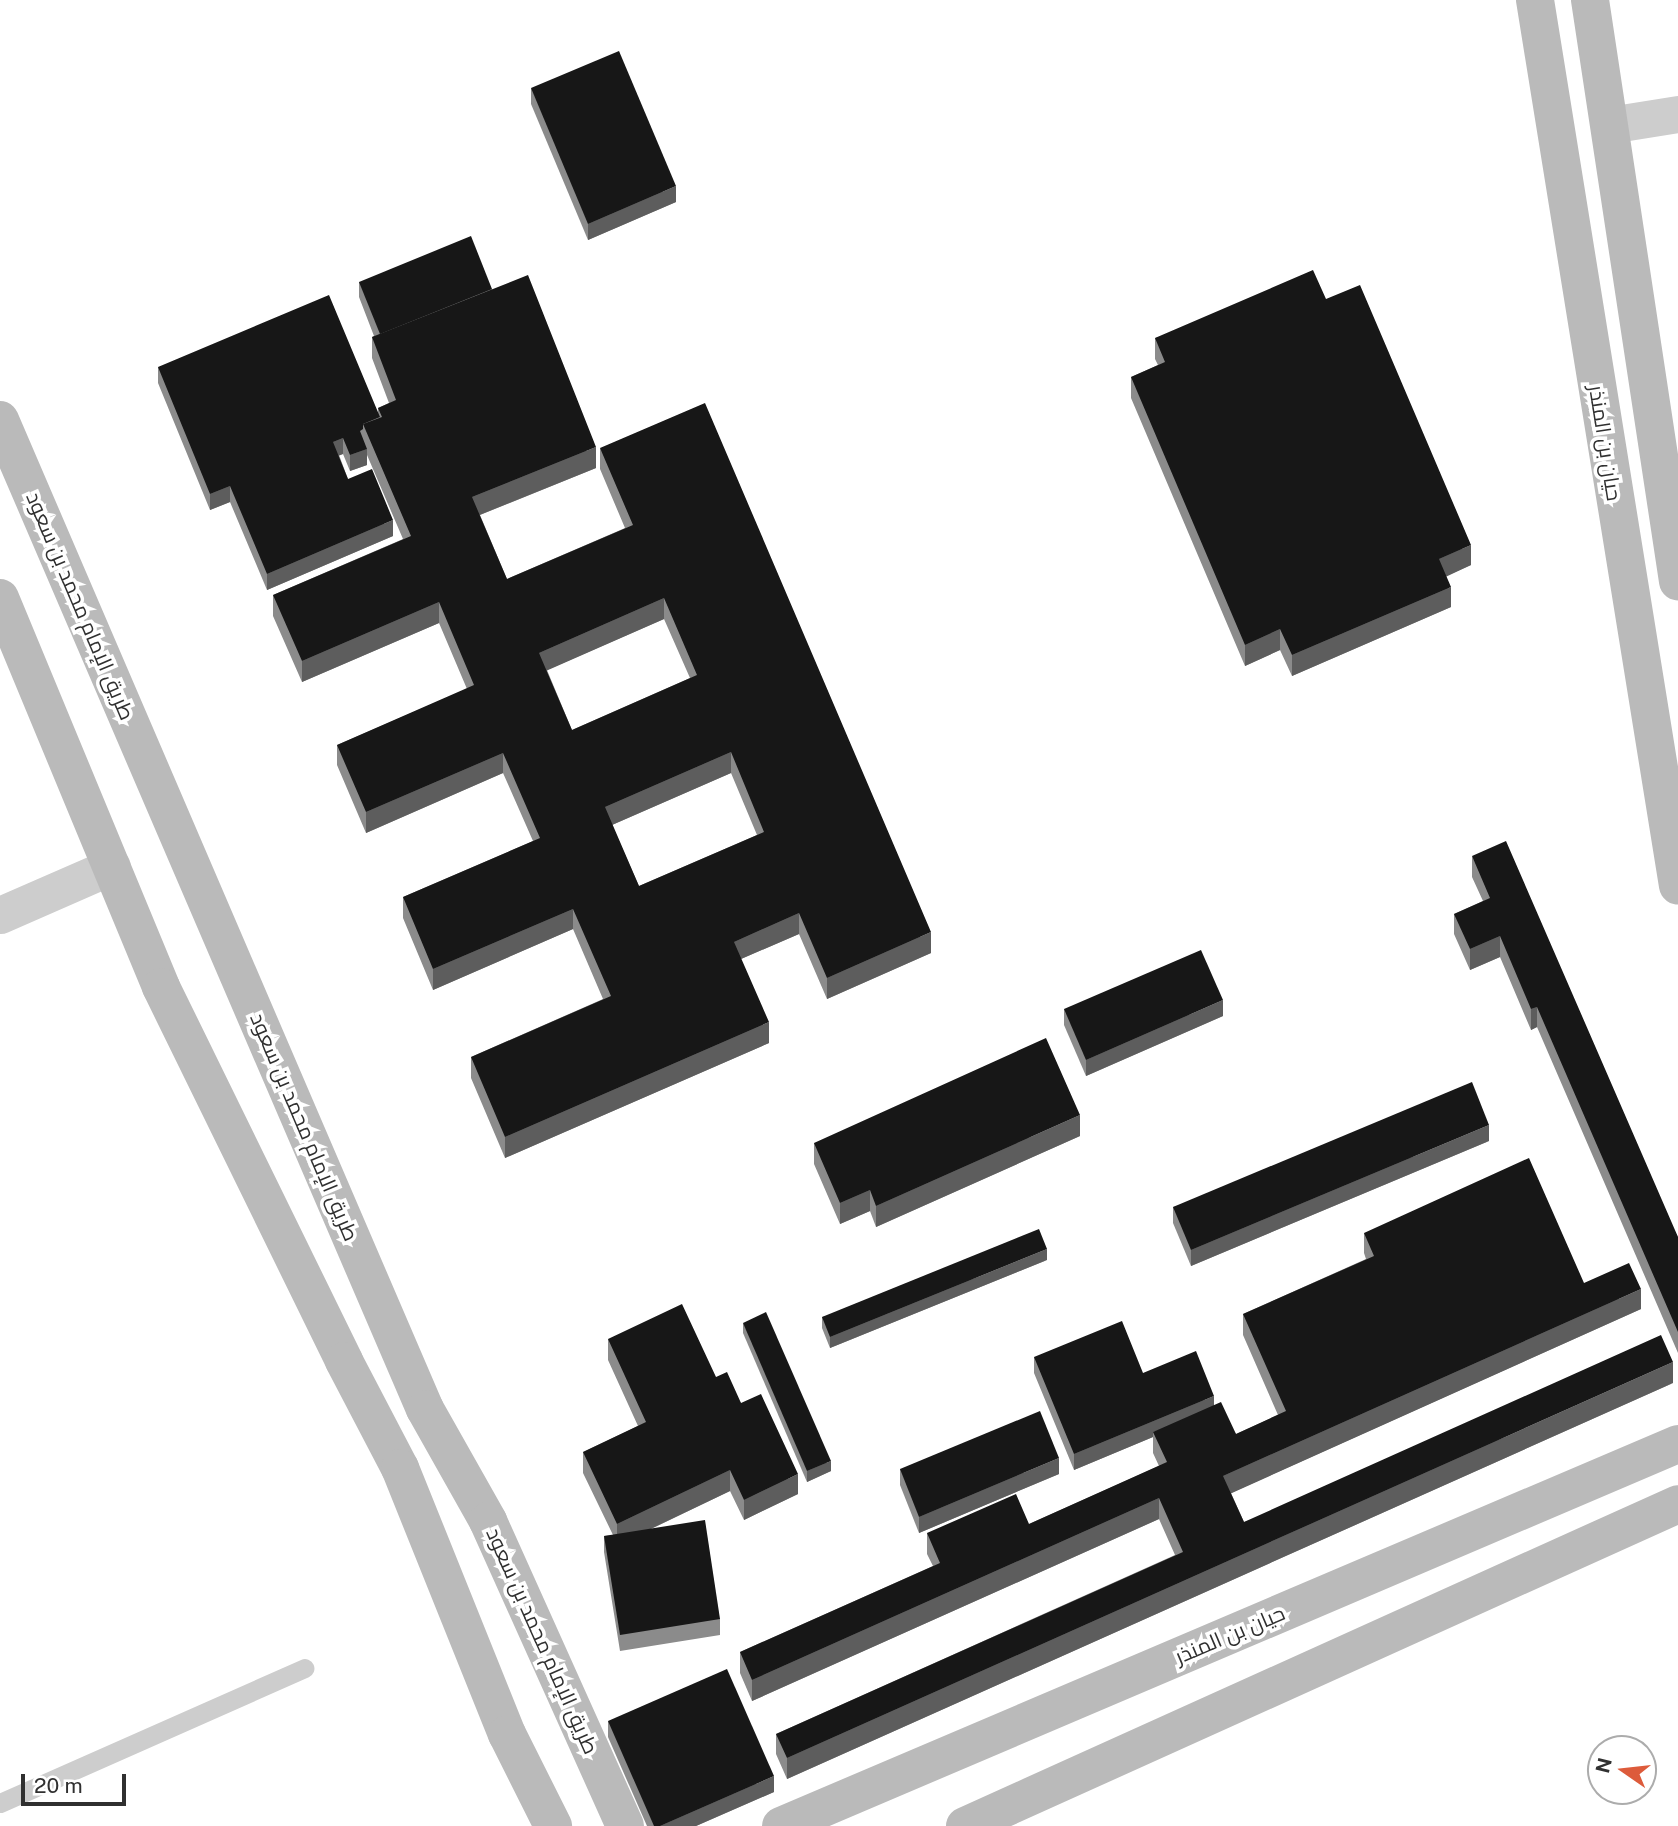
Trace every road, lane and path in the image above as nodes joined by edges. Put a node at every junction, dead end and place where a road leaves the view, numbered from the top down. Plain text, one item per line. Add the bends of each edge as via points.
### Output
1 (1535, 0) edge
2 (1590, 0) edge
3 (1678, 114) edge
4 (1609, 125) junction
5 (0, 421) edge
6 (1678, 581) edge
7 (0, 598) edge
8 (112, 866) junction
9 (1678, 886) edge
10 (0, 915) edge
11 (1678, 1444) edge
12 (1678, 1504) edge
13 (304, 1668) dead end
14 (0, 1803) edge
15 (979, 1823) edge
16 (552, 1826) edge
17 (625, 1826) edge
18 (781, 1826) edge

1 - 9 street, حيان بن المنذر
2 - 4 street
3 - 4 street
4 - 6 street
5 - 17 street, طريق الإمام محمد بن سعود via 425,1409 488,1521
7 - 8 street
8 - 10 street
8 - 16 street via 162,986 400,1468 507,1734
11 - 18 street, حيان بن المنذر
12 - 15 street
13 - 14 lane

